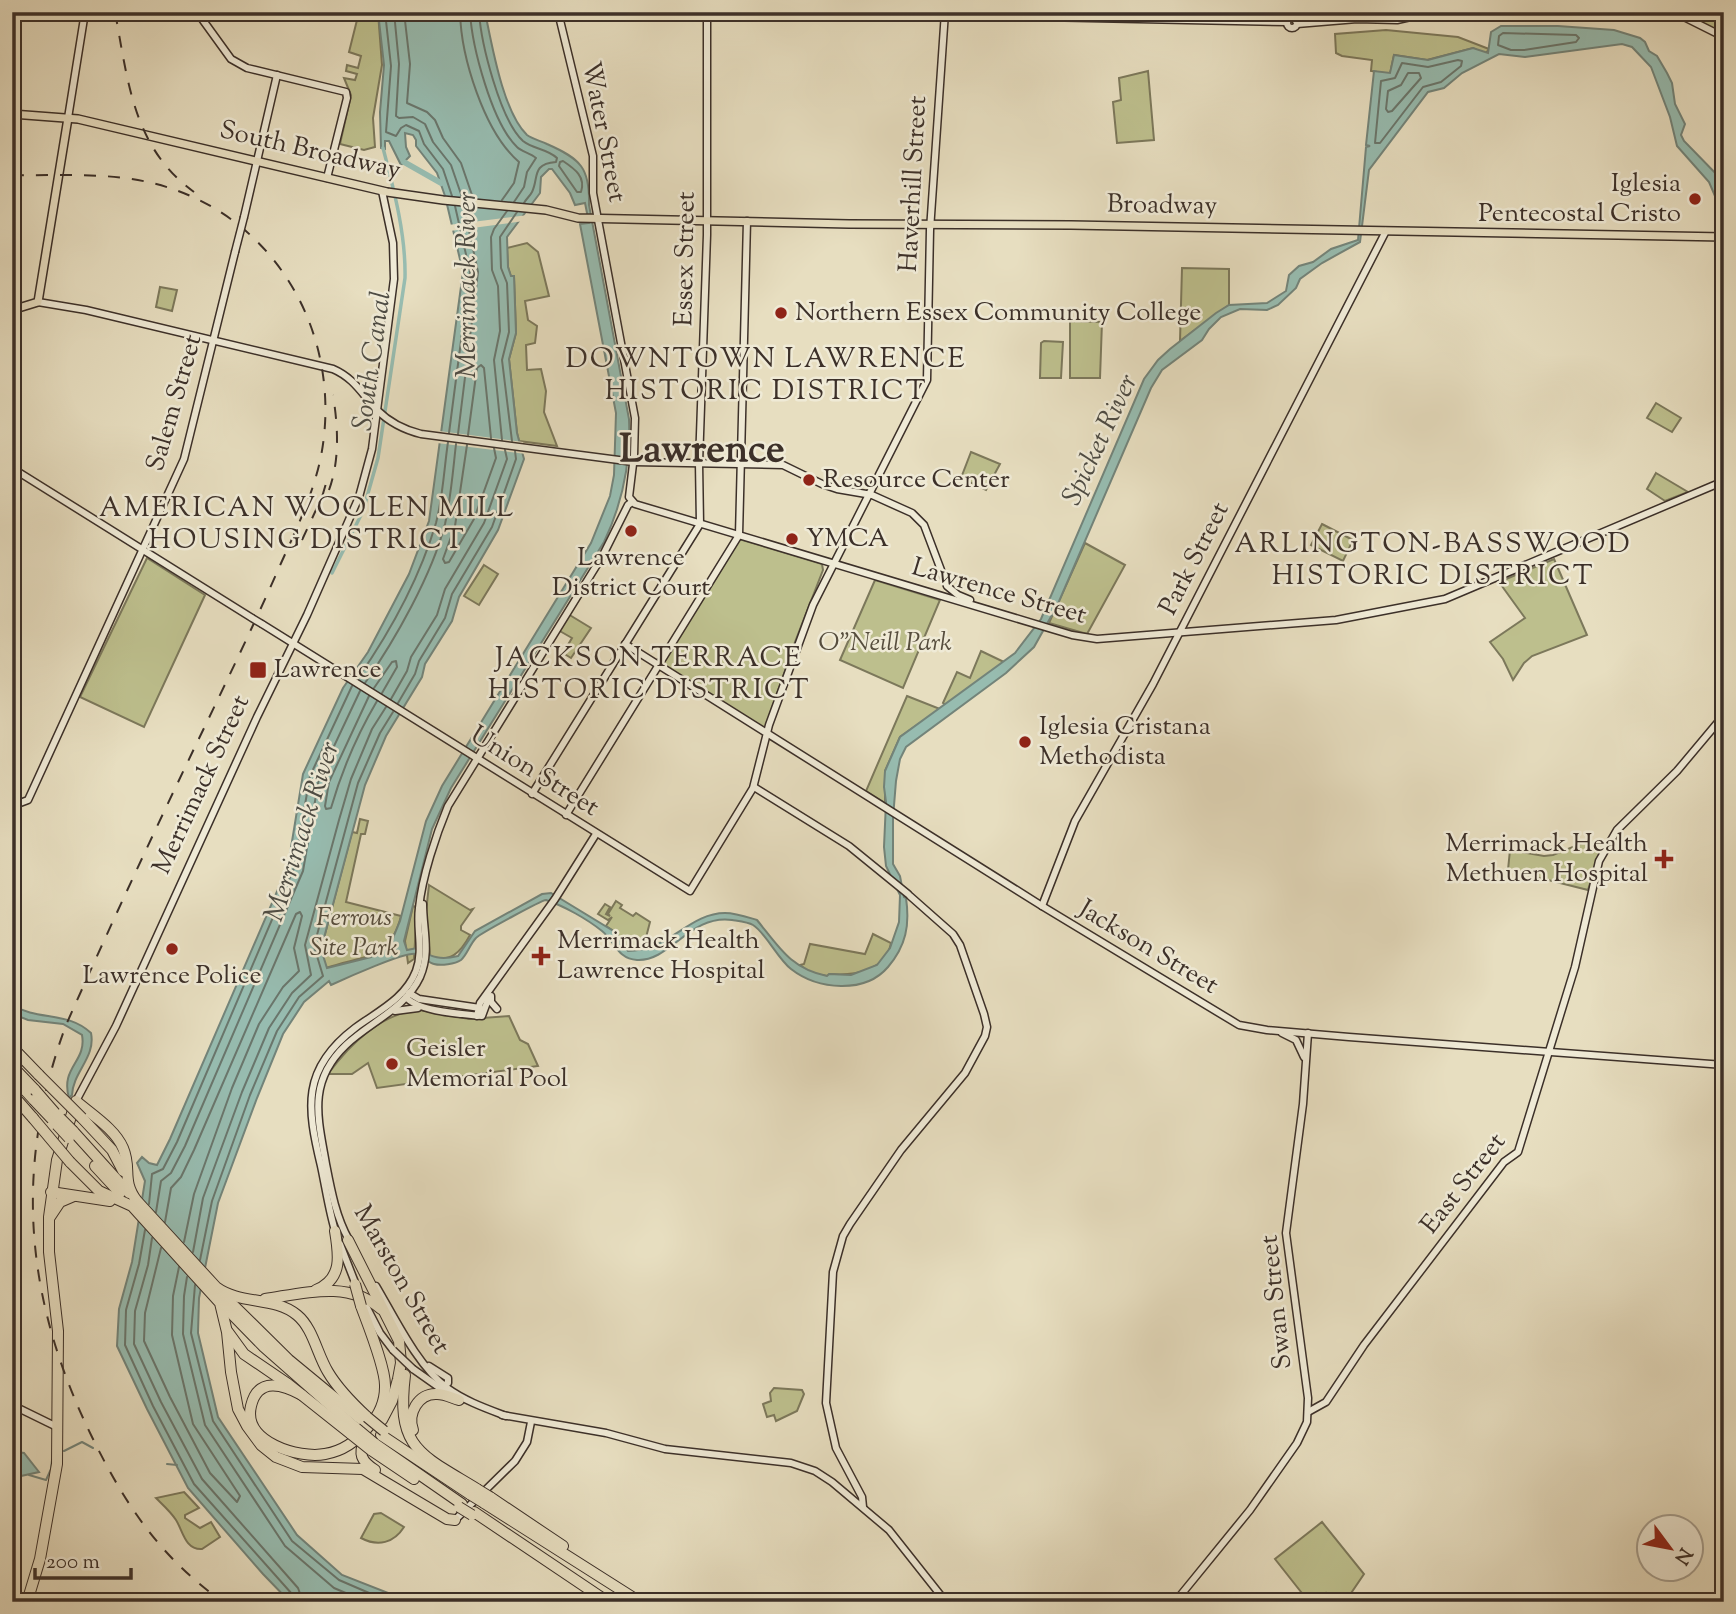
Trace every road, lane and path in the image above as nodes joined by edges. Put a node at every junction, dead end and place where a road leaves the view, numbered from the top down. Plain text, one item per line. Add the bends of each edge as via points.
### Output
1 (85, 12) edge
2 (197, 12) edge
3 (558, 12) edge
4 (708, 12) edge
5 (911, 12) edge
6 (1311, 12) edge
7 (1433, 12) edge
8 (1674, 12) edge
9 (945, 14) edge
10 (1296, 22) junction
11 (1724, 37) edge
12 (277, 75) junction
13 (12, 114) edge
14 (68, 118) junction
15 (257, 162) junction
16 (327, 177) junction
17 (385, 191) junction
18 (597, 219) junction
19 (706, 220) junction
20 (747, 221) junction
21 (930, 225) junction
22 (1386, 232) junction
23 (1724, 237) edge
24 (38, 302) junction
25 (12, 310) edge
26 (213, 341) junction
27 (378, 411) junction
28 (632, 462) junction
29 (699, 463) junction
30 (741, 463) junction
31 (12, 468) edge
32 (1724, 481) edge
33 (868, 494) junction
34 (631, 500) junction
35 (700, 524) junction
36 (739, 535) junction
37 (142, 550) junction
38 (833, 562) junction
39 (942, 575) junction
40 (932, 592) junction
41 (981, 606) junction
42 (1178, 633) junction
43 (293, 644) junction
44 (625, 644) junction
45 (659, 665) junction
46 (1724, 715) edge
47 (767, 733) junction
48 (474, 757) junction
49 (754, 786) junction
50 (532, 794) junction
51 (12, 806) edge
52 (566, 815) junction
53 (596, 834) junction
54 (690, 891) joint
55 (1042, 906) junction
56 (492, 990) junction
57 (407, 994) junction
58 (428, 1008) junction
59 (497, 1009) dead end
60 (480, 1012) junction
61 (389, 1013) junction
62 (1267, 1030) junction
63 (1305, 1033) junction
64 (13, 1048) edge
65 (1550, 1052) junction
66 (1306, 1063) junction
67 (1724, 1065) edge
68 (12, 1066) edge
69 (12, 1076) edge
70 (12, 1094) edge
71 (35, 1095) junction
72 (76, 1101) junction
73 (68, 1138) junction
74 (121, 1184) junction
75 (51, 1192) junction
76 (78, 1195) junction
77 (130, 1203) junction
78 (48, 1220) junction
79 (335, 1231) junction
80 (348, 1240) junction
81 (354, 1281) joint
82 (215, 1291) junction
83 (308, 1293) junction
84 (251, 1299) junction
85 (364, 1307) junction
86 (388, 1317) junction
87 (400, 1324) junction
88 (227, 1332) junction
89 (435, 1384) junction
90 (446, 1386) junction
91 (302, 1395) junction
92 (459, 1400) junction
93 (12, 1405) edge
94 (1308, 1412) junction
95 (506, 1416) junction
96 (531, 1422) junction
97 (359, 1425) junction
98 (58, 1428) junction
99 (257, 1439) junction
100 (375, 1440) junction
101 (474, 1492) junction
102 (863, 1507) junction
103 (455, 1520) junction
104 (27, 1602) edge
105 (608, 1602) edge
106 (640, 1602) edge
107 (946, 1602) edge
108 (1175, 1602) edge

1 - 14 main road
2 - 12 main road via 231,59
3 - 18 main road, Water Street via 593,156
4 - 19 main road, Essex Street
5 - 9 main road
6 - 10 main road
7 - 10 main road via 1397,20
8 - 11 main road
9 - 10 main road via 1287,22 1291,18
9 - 21 main road, Haverhill Street
12 - 15 main road, Salem Street
12 - 16 main road via 346,92
13 - 14 main road, South Broadway
14 - 15 main road, South Broadway
14 - 24 main road
15 - 16 main road, South Broadway
15 - 26 main road, Salem Street, bridge
16 - 17 main road, South Broadway
17 - 18 main road, South Broadway
17 - 27 main road, Merrimack Street via 395,270
18 - 19 main road, Broadway
18 - 28 main road, Water Street via 635,418
19 - 20 main road, Broadway
19 - 29 main road, Essex Street
20 - 21 main road, Broadway
20 - 30 main road
21 - 22 main road, Broadway
21 - 33 main road, Haverhill Street via 927,380
22 - 23 main road, Broadway
22 - 42 main road, Park Street
24 - 25 main road
24 - 26 main road
26 - 27 main road via 343,373
26 - 37 main road, Salem Street via 184,459
27 - 28 main road via 407,430 432,436
27 - 43 main road, Merrimack Street via 359,497
28 - 29 main road
28 - 34 main road, Water Street
29 - 30 main road
29 - 35 main road, Essex Street
30 - 33 main road via 783,465 831,487
30 - 36 main road
31 - 37 main road, Union Street
32 - 42 main road, Lawrence Street via 1445,599 1336,620
33 - 38 main road, Haverhill Street
33 - 39 main road via 919,518
34 - 35 main road, Lawrence Street
34 - 48 main road via 605,551
35 - 36 main road, Lawrence Street
35 - 44 main road
36 - 38 main road, Lawrence Street
36 - 45 main road
37 - 43 main road, Union Street, bridge
37 - 51 main road, Salem Street via 28,800
38 - 40 main road, Lawrence Street
38 - 47 main road, Haverhill Street
39 - 40 main road via 942,583
39 - 41 main road via 950,590
40 - 41 main road, Lawrence Street
41 - 42 main road, Lawrence Street via 1097,639
42 - 55 main road, Park Street via 1075,821
43 - 48 main road, Union Street
43 - 72 main road, Merrimack Street via 116,1026
44 - 45 main road, Jackson Street
44 - 50 main road
45 - 47 main road, Jackson Street
45 - 52 main road
46 - 65 main road, East Street via 1605,849 1594,876 1581,945
47 - 49 main road, Haverhill Street
47 - 55 main road, Jackson Street
48 - 50 main road, Union Street
48 - 57 main road via 438,828 423,894 422,931 427,951
49 - 54 main road, Haverhill Street
49 - 102 main road via 849,846 953,933 987,1027 970,1066 872,1193 843,1236 837,1258 826,1403 836,1448
50 - 52 main road, Union Street
52 - 53 main road, Union Street
53 - 54 main road, Union Street
53 - 56 main road
55 - 62 main road, Jackson Street via 1232,1021
56 - 59 main road via 490,1000
56 - 60 main road
57 - 58 main road via 416,1005
57 - 60 main road
57 - 61 main road, Marston Street
57 - 79 main road, Marston Street via 335,1046 314,1084 312,1127
58 - 60 main road
58 - 61 main road
61 - 80 main road, Marston Street via 339,1052 318,1096 317,1122 327,1171
62 - 63 main road, Jackson Street
62 - 66 main road via 1296,1040
63 - 65 main road, Jackson Street
63 - 66 main road, Swan Street
64 - 74 highway, bridge via 112,1150
65 - 67 main road, Jackson Street
65 - 94 main road, East Street via 1518,1152 1504,1162 1326,1402
66 - 94 main road, Swan Street via 1286,1233
68 - 71 highway
69 - 71 highway
70 - 77 highway, bridge via 99,1191
71 - 73 highway, bridge
72 - 73 highway, Merrimack Street
72 - 74 highway via 120,1142 125,1156
73 - 74 highway
73 - 75 highway, Merrimack Street
74 - 77 highway via 127,1186
74 - 97 highway via 226,1304
75 - 76 highway
75 - 78 highway, Merrimack Street
76 - 77 highway
76 - 78 highway via 60,1202
77 - 82 highway
78 - 98 highway, Merrimack Street via 58,1331
79 - 81 main road, Marston Street
79 - 83 highway via 337,1269 329,1282
80 - 86 highway
80 - 87 main road, Marston Street
81 - 85 highway, bridge
82 - 84 highway
82 - 88 highway
83 - 84 highway
83 - 86 highway via 351,1292 373,1302
84 - 97 highway via 281,1305 300,1317
85 - 89 main road, Marston Street, bridge via 393,1350
85 - 91 highway via 385,1379 375,1419 340,1450 293,1453 261,1435 250,1410 267,1386 285,1385
86 - 100 highway via 399,1341 401,1363
87 - 90 main road, Marston Street via 422,1361
87 - 101 highway via 407,1361 402,1417 411,1441
88 - 91 highway via 244,1354
88 - 99 highway via 237,1404
89 - 90 main road
89 - 92 main road, Marston Street
90 - 95 main road, Marston Street via 466,1400
91 - 97 highway
92 - 95 main road, Marston Street
92 - 101 highway via 430,1394 415,1405 410,1424 429,1452
93 - 98 main road
94 - 108 main road, East Street via 1302,1435 1270,1482
95 - 96 main road, Marston Street
96 - 102 main road, Marston Street via 606,1433 665,1449 800,1465 832,1482
96 - 103 main road via 516,1461
97 - 100 highway
97 - 100 highway, bridge
98 - 104 highway, Merrimack Street via 56,1471
99 - 100 highway via 282,1455 308,1461 327,1459
99 - 103 highway via 267,1450 302,1467 363,1469
100 - 101 highway
100 - 103 highway via 360,1454 366,1464
100 - 105 highway, bridge via 460,1505
101 - 106 highway, bridge
102 - 107 main road, Marston Street via 893,1534

